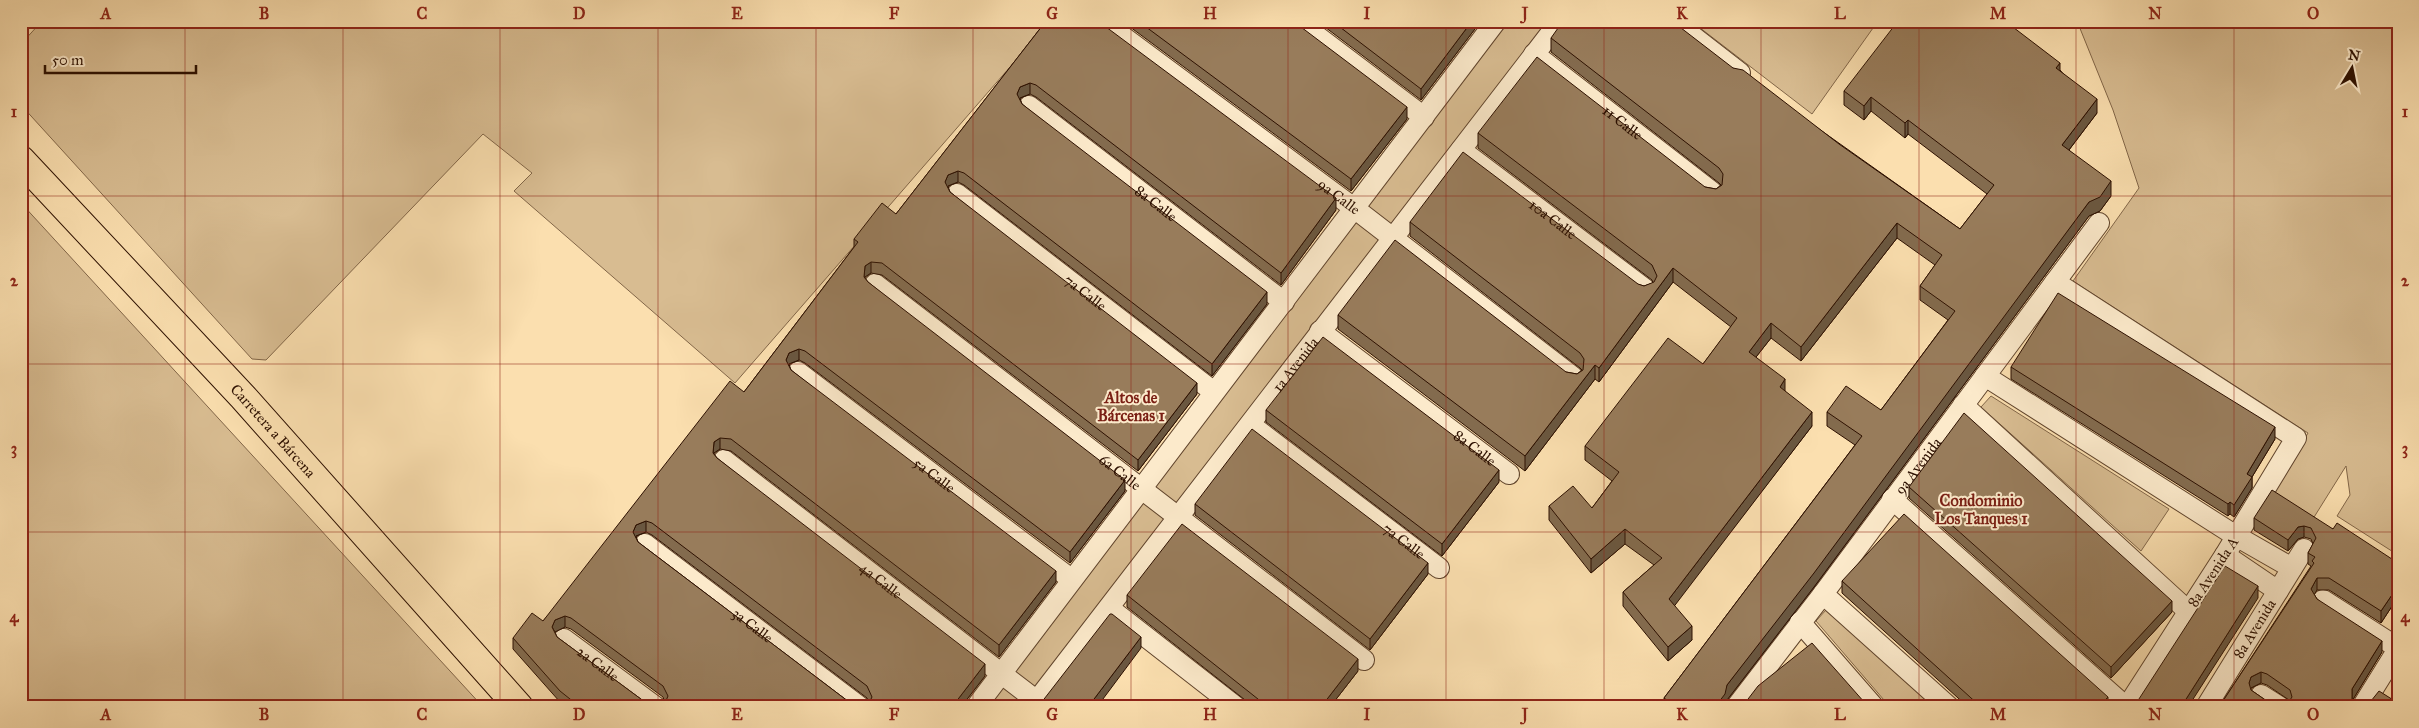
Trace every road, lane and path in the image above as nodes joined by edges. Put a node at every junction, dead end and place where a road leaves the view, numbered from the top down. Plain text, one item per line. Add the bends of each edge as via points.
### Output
1 (1102, 21) edge
2 (1297, 21) edge
3 (1560, 21) edge
4 (1673, 21) edge
5 (1494, 22) edge
6 (1534, 54) junction
7 (1740, 73) edge
8 (1029, 106) dead end
9 (1424, 117) junction
10 (1461, 150) junction
11 (21, 160) edge
12 (1712, 192) edge
13 (957, 194) dead end
14 (1354, 208) junction
15 (2099, 223) dead end
16 (1392, 238) junction
17 (2055, 282) junction
18 (875, 284) dead end
19 (1645, 289) edge
20 (1284, 302) junction
21 (1320, 331) junction
22 (798, 372) dead end
23 (1985, 376) junction
24 (1574, 377) edge
25 (1214, 392) junction
26 (1963, 405) junction
27 (1251, 425) junction
28 (724, 460) dead end
29 (1509, 474) dead end
30 (1142, 489) junction
31 (1892, 499) junction
32 (1179, 518) junction
33 (2236, 536) junction
34 (645, 544) dead end
35 (2304, 549) dead end
36 (2224, 555) junction
37 (1439, 568) dead end
38 (2292, 568) junction
39 (1072, 579) junction
40 (2278, 592) junction
41 (1823, 594) junction
42 (2323, 600) edge
43 (1109, 608) junction
44 (2188, 611) junction
45 (1800, 622) junction
46 (564, 639) dead end
47 (2398, 648) edge
48 (1364, 660) dead end
49 (1002, 673) junction
50 (2261, 695) edge
51 (1034, 704) edge
52 (519, 707) edge
53 (656, 707) edge
54 (860, 707) edge
55 (976, 707) edge
56 (1236, 707) edge
57 (1736, 707) edge
58 (1874, 707) edge
59 (1949, 707) edge
60 (2126, 707) edge
61 (2206, 707) edge
62 (2280, 707) edge
63 (2362, 707) edge

1 - 14 street, 9a Calle
2 - 9 street
3 - 6 street, 1a Avenida
4 - 7 street
5 - 9 street
6 - 10 street, 1a Avenida
6 - 12 street, 11 Calle
8 - 20 street, 8a Calle
9 - 14 street
10 - 16 street, 1a Avenida
10 - 19 street, 10a Calle
11 - 52 main road, Carretera a Bárcena via 243,397
13 - 25 street, 7a Calle
14 - 16 street, 9a Calle
14 - 20 street
15 - 17 street, 9a Avenida
16 - 21 street, 1a Avenida
16 - 24 street, 9a Calle
17 - 23 street, 9a Avenida
17 - 33 street, 8a Avenida A via 2295,436 2296,440
18 - 30 street, 6a Calle
20 - 25 street
21 - 27 street, 1a Avenida
21 - 29 street, 8a Calle
22 - 39 street, 5a Calle
23 - 26 street, 9a Avenida
23 - 33 street
25 - 30 street
26 - 31 street, 9a Avenida
26 - 44 street
27 - 32 street, 1a Avenida
27 - 37 street, 7a Calle
28 - 49 street, 4a Calle
30 - 32 street, 6a Calle
30 - 39 street
31 - 41 street, 9a Avenida
31 - 60 street
32 - 43 street, 1a Avenida
32 - 48 street, 6a Calle
33 - 36 street, 8a Avenida A
33 - 38 street
34 - 54 street, 3a Calle
35 - 38 street, 8a Avenida
36 - 40 street
36 - 44 street, 8a Avenida A
38 - 40 street, 8a Avenida
39 - 49 street
40 - 61 street, 8a Avenida
41 - 45 street, 9a Avenida
41 - 59 street
42 - 47 street
43 - 51 street, 1a Avenida
43 - 56 street
44 - 60 street, 8a Avenida A
45 - 57 street, 9a Avenida
45 - 58 street
46 - 53 street, 2a Calle
47 - 63 street
49 - 51 street, 4a Calle
49 - 55 street
50 - 62 street

